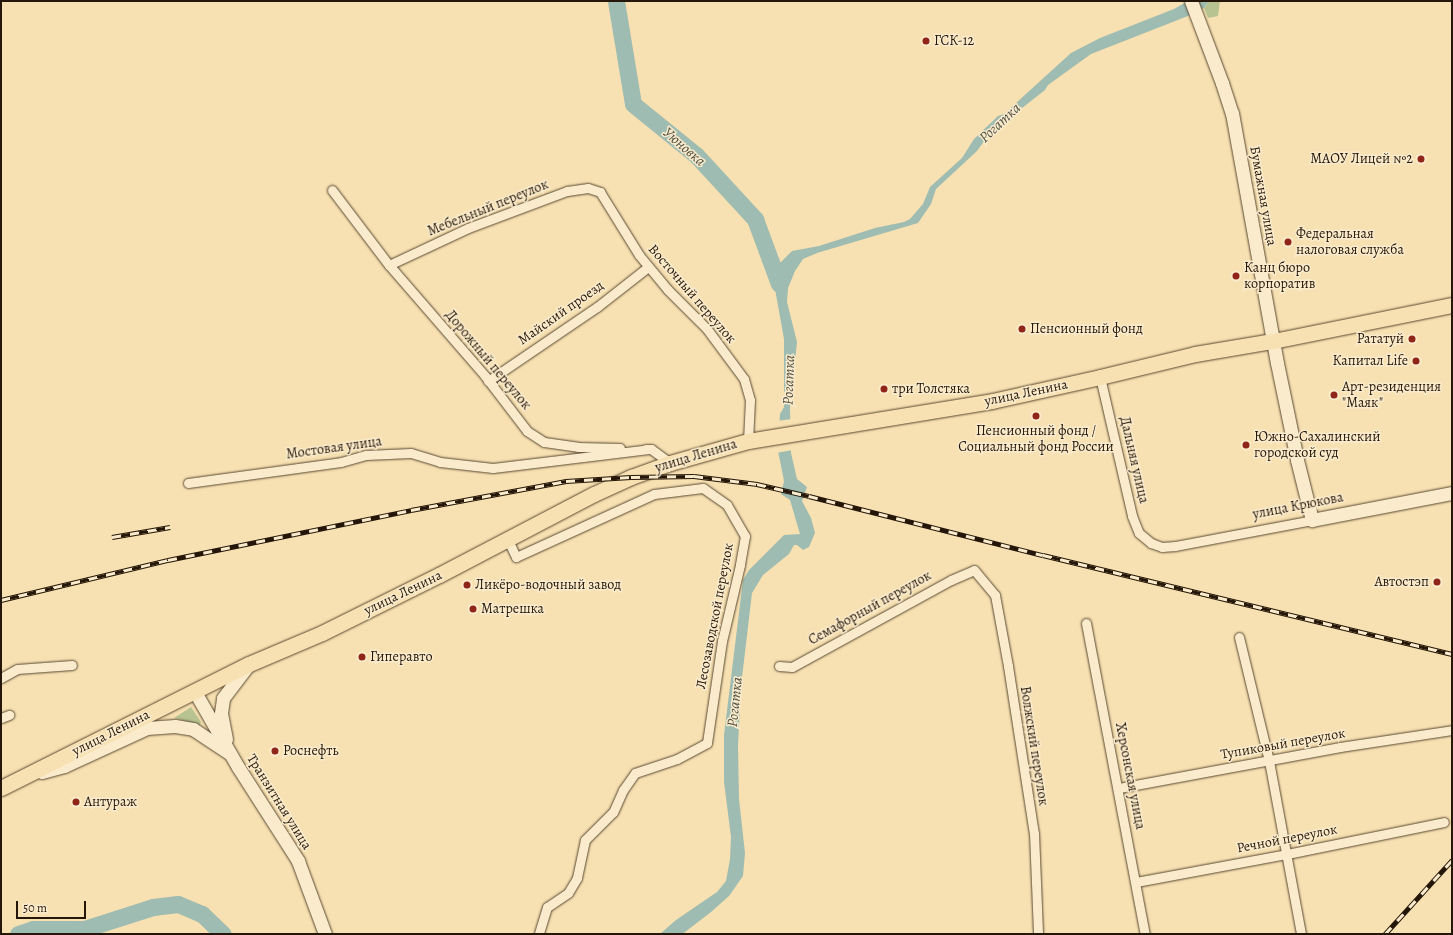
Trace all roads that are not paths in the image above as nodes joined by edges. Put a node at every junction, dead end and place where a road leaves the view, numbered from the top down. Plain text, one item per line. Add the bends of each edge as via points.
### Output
1 (1191, 1) edge
2 (332, 190) dead end
3 (600, 192) joint
4 (389, 265) junction
5 (648, 267) junction
6 (1452, 305) edge
7 (1273, 341) junction
8 (1100, 378) junction
9 (488, 381) junction
10 (754, 440) junction
11 (651, 449) junction
12 (670, 463) junction
13 (188, 483) dead end
14 (1452, 493) edge
15 (1312, 520) junction
16 (508, 540) junction
17 (1151, 543) joint
18 (974, 570) joint
19 (1086, 623) dead end
20 (1239, 637) dead end
21 (249, 664) junction
22 (72, 665) dead end
23 (779, 666) dead end
24 (1, 678) edge
25 (195, 692) junction
26 (1452, 730) edge
27 (232, 756) junction
28 (1269, 761) junction
29 (28, 775) junction
30 (1, 788) edge
31 (1118, 788) junction
32 (1444, 822) dead end
33 (1287, 854) junction
34 (1136, 882) junction
35 (326, 934) edge
36 (539, 934) edge
37 (1038, 934) edge
38 (1145, 934) edge
39 (1301, 934) edge

1 - 7 street, Бумажная улица via 1232,112
2 - 4 street, Дорожный переулок
3 - 4 street, Мебельный переулок via 588,188 567,191 468,228
3 - 5 street, Восточный переулок
4 - 9 street, Дорожный переулок
5 - 9 street, Майский проезд via 597,307
5 - 10 street, Восточный переулок via 707,330 744,379 750,400
6 - 7 main road, улица Ленина
7 - 8 main road, улица Ленина via 1196,354
7 - 15 street, Бумажная улица
8 - 10 main road, улица Ленина via 992,401
8 - 17 street, Дальняя улица via 1132,516 1139,533
9 - 11 street, Дорожный переулок via 527,431 544,442 578,447
10 - 12 main road, улица Ленина
11 - 12 street
11 - 13 street, Мостовая улица via 493,468 440,462 411,453 366,455 341,462
12 - 16 main road, улица Ленина via 594,494
14 - 15 street, улица Крюкова
15 - 17 street, улица Крюкова via 1175,546 1162,547
16 - 21 main road, улица Ленина via 322,633
16 - 36 street, Лесозаводской переулок via 516,557 654,494 703,488 727,505 745,536 722,641 707,743 677,759 635,773 623,790 613,812 586,840 577,878 568,893 547,907
18 - 23 street, Семафорный переулок via 792,667
18 - 37 street, Волжский переулок via 994,595 1008,666 1034,833
19 - 31 street, Херсонская улица
20 - 28 street
21 - 25 main road, улица Ленина
21 - 27 street via 223,698 221,713
22 - 24 street via 17,669
25 - 27 street, Транзитная улица
25 - 29 main road, улица Ленина
26 - 28 street, Тупиковый переулок
27 - 29 street via 193,729 175,726 147,728 64,766
27 - 35 street, Транзитная улица via 298,861
28 - 31 street, Тупиковый переулок
28 - 33 street
29 - 30 main road, улица Ленина
31 - 34 street, Херсонская улица
32 - 33 street, Речной переулок
33 - 34 street, Речной переулок
33 - 39 street
34 - 38 street, Херсонская улица

